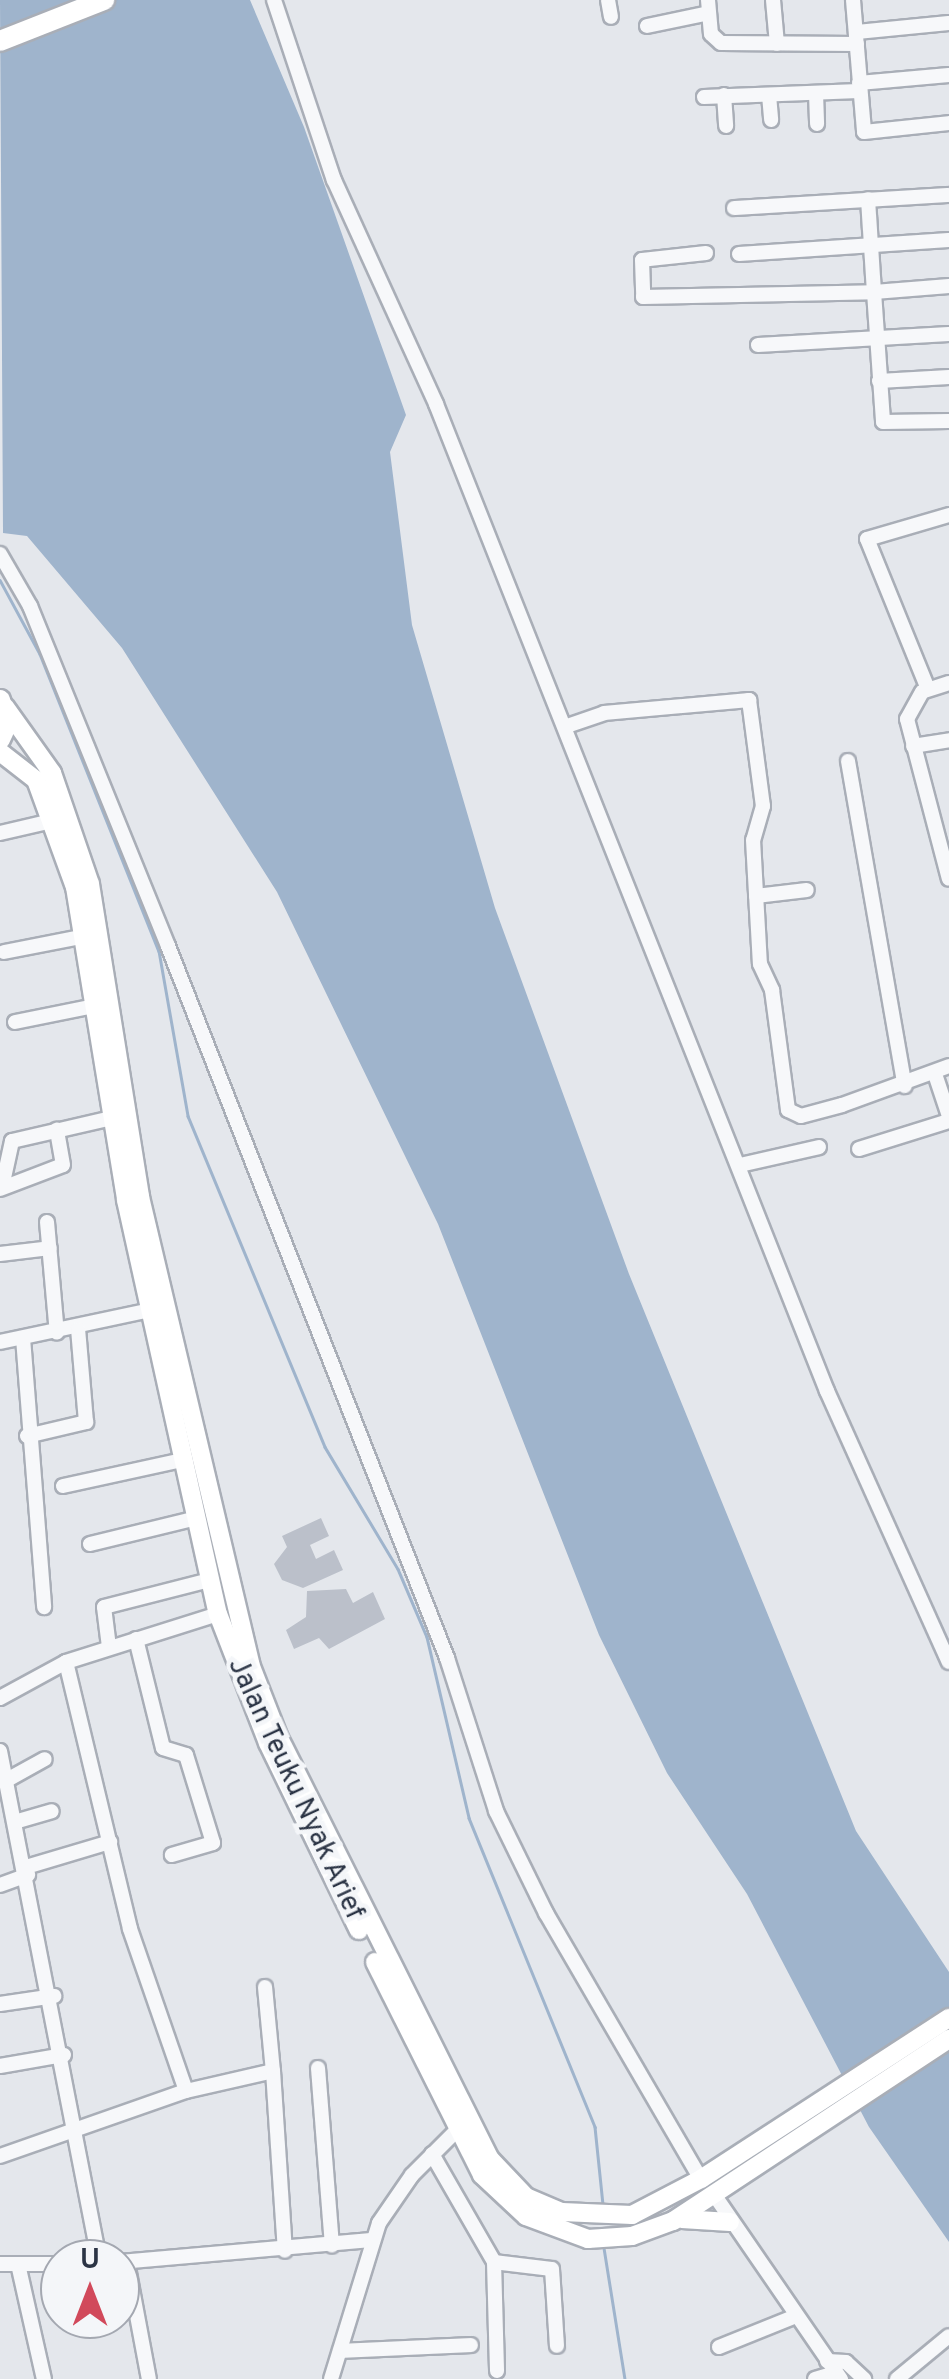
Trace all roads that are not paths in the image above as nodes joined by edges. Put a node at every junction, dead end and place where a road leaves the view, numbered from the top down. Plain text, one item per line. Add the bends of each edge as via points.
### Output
1 (66, 0) edge
2 (104, 0) edge
3 (274, 0) edge
4 (608, 0) edge
5 (773, 0) edge
6 (853, 0) edge
7 (708, 6) edge
8 (611, 17) dead end
9 (949, 23) edge
10 (0, 26) edge
11 (647, 26) dead end
12 (857, 38) junction
13 (0, 41) edge
14 (777, 44) junction
15 (949, 75) edge
16 (859, 88) junction
17 (816, 93) junction
18 (769, 95) junction
19 (724, 96) junction
20 (704, 97) dead end
21 (772, 120) dead end
22 (949, 123) edge
23 (818, 124) dead end
24 (726, 126) dead end
25 (949, 195) edge
26 (868, 199) junction
27 (734, 208) dead end
28 (949, 240) edge
29 (871, 246) junction
30 (706, 253) dead end
31 (739, 254) dead end
32 (949, 286) edge
33 (874, 292) junction
34 (949, 334) edge
35 (877, 337) junction
36 (758, 345) dead end
37 (949, 377) edge
38 (879, 381) junction
39 (949, 420) edge
40 (949, 515) edge
41 (0, 554) edge
42 (949, 683) edge
43 (928, 689) junction
44 (2, 704) edge
45 (573, 724) junction
46 (0, 739) edge
47 (949, 740) edge
48 (912, 746) junction
49 (0, 752) edge
50 (848, 761) dead end
51 (56, 820) junction
52 (0, 833) edge
53 (949, 879) edge
54 (807, 890) dead end
55 (756, 896) junction
56 (86, 936) junction
57 (4, 952) dead end
58 (99, 1005) junction
59 (15, 1022) dead end
60 (942, 1070) edge
61 (905, 1086) junction
62 (112, 1118) junction
63 (949, 1118) edge
64 (57, 1130) junction
65 (818, 1147) dead end
66 (859, 1149) dead end
67 (740, 1165) junction
68 (1, 1189) edge
69 (133, 1198) junction
70 (47, 1222) dead end
71 (50, 1248) junction
72 (0, 1254) edge
73 (150, 1310) junction
74 (78, 1329) junction
75 (57, 1332) junction
76 (23, 1338) junction
77 (0, 1342) edge
78 (28, 1436) junction
79 (182, 1460) junction
80 (64, 1486) dead end
81 (197, 1518) junction
82 (90, 1544) dead end
83 (210, 1580) junction
84 (44, 1607) dead end
85 (218, 1614) junction
86 (136, 1639) junction
87 (109, 1648) junction
88 (66, 1662) junction
89 (949, 1662) edge
90 (0, 1678) edge
91 (4, 1696) edge
92 (0, 1752) edge
93 (46, 1759) dead end
94 (7, 1780) junction
95 (52, 1811) dead end
96 (18, 1821) junction
97 (110, 1842) junction
98 (172, 1855) dead end
99 (27, 1871) junction
100 (0, 1885) edge
101 (363, 1925) junction
102 (265, 1987) dead end
103 (54, 1996) junction
104 (0, 2004) edge
105 (949, 2018) edge
106 (949, 2039) edge
107 (64, 2056) junction
108 (0, 2066) edge
109 (318, 2068) dead end
110 (273, 2071) junction
111 (186, 2091) junction
112 (456, 2131) junction
113 (78, 2132) junction
114 (432, 2154) junction
115 (0, 2156) edge
116 (712, 2182) junction
117 (673, 2221) junction
118 (730, 2222) junction
119 (96, 2239) edge
120 (371, 2240) junction
121 (332, 2246) junction
122 (285, 2252) junction
123 (140, 2261) edge
124 (494, 2262) junction
125 (0, 2264) edge
126 (18, 2264) junction
127 (40, 2264) edge
128 (796, 2316) junction
129 (949, 2336) edge
130 (140, 2337) edge
131 (471, 2345) dead end
132 (557, 2346) dead end
133 (719, 2347) dead end
134 (340, 2351) junction
135 (497, 2371) dead end
136 (834, 2371) edge
137 (44, 2379) edge
138 (149, 2379) edge
139 (331, 2379) edge
140 (815, 2379) edge
141 (864, 2379) edge
142 (897, 2379) edge

1 - 10 highway
2 - 13 highway
3 - 45 street via 334,178
4 - 8 street
5 - 14 street
6 - 12 street
7 - 11 street
7 - 14 street via 714,41
9 - 12 street
12 - 14 street
12 - 16 street
15 - 16 street
16 - 17 street
16 - 22 street via 864,132
17 - 18 street
17 - 23 street
18 - 19 street
18 - 21 street
19 - 20 street
19 - 24 street
25 - 26 street
26 - 27 street
26 - 29 street
28 - 29 street
29 - 31 street
29 - 33 street
30 - 33 street via 642,260 643,297
32 - 33 street
33 - 35 street
34 - 35 street
35 - 36 street
35 - 38 street
37 - 38 street
38 - 39 street via 886,425
40 - 43 street via 867,539
41 - 116 street via 30,606 168,946 447,1658 496,1811 546,1912
42 - 43 street
43 - 48 street via 909,708
44 - 46 highway
44 - 69 main road, Jalan Teuku Nyak Arief via 52,773 104,943
45 - 55 street via 595,714 749,700 763,806 753,840
45 - 67 street
47 - 48 street
48 - 53 street
49 - 51 main road, Jalan Teuku Nyak Arief via 29,770
50 - 61 street
51 - 52 street
51 - 56 main road, Jalan Teuku Nyak Arief
54 - 55 street
55 - 61 street via 788,1110 800,1116
56 - 57 street
56 - 58 main road, Jalan Teuku Nyak Arief
58 - 59 street
58 - 62 main road, Jalan Teuku Nyak Arief
60 - 61 street
60 - 63 street
62 - 64 street
62 - 69 main road, Jalan Teuku Nyak Arief
63 - 66 street
64 - 68 street via 8,1143
64 - 68 street via 62,1165
65 - 67 street
67 - 89 street via 827,1391
69 - 73 main road, Jalan Teuku Nyak Arief
69 - 101 main road, Jalan Teuku Nyak Arief via 242,1639
70 - 71 street
71 - 72 street
71 - 75 street
73 - 74 street
73 - 79 main road, Jalan Teuku Nyak Arief
74 - 75 street
74 - 78 street via 86,1422
75 - 76 street
76 - 77 street
76 - 78 street
78 - 84 street
79 - 80 street
79 - 81 main road, Jalan Teuku Nyak Arief
81 - 82 street
81 - 83 main road, Jalan Teuku Nyak Arief
83 - 85 main road, Jalan Teuku Nyak Arief
83 - 87 street via 104,1607
85 - 86 street
85 - 101 main road, Jalan Teuku Nyak Arief via 268,1743
86 - 87 street
86 - 98 street via 162,1746 186,1755 213,1843
87 - 88 street
88 - 91 street
88 - 97 street
90 - 91 street
92 - 94 street
93 - 94 street
94 - 96 street
95 - 96 street
96 - 99 street
97 - 99 street
97 - 111 street
99 - 100 street
99 - 103 street
101 - 112 main road, Jalan Teuku Nyak Arief
101 - 116 main road, Jalan Teuku Nyak Arief via 488,2158 526,2196 574,2216 632,2214
102 - 110 street
103 - 104 street
103 - 107 street
105 - 116 main road, Jalan Teuku Nyak Arief
106 - 116 main road, Jalan Teuku Nyak Arief
107 - 108 street
107 - 113 street
109 - 121 street
110 - 111 street
110 - 122 street
111 - 113 street
112 - 114 street
112 - 117 main road, Jalan Teuku Nyak Arief via 510,2206 574,2236 632,2236
113 - 115 street
113 - 119 street
114 - 120 street
114 - 124 street
116 - 117 main road, Jalan Teuku Nyak Arief
116 - 118 street
117 - 118 main road via 702,2215
118 - 128 street
120 - 121 street
120 - 134 street
121 - 122 street
122 - 123 street
124 - 132 street via 552,2268
124 - 135 street
125 - 126 street
126 - 127 street
126 - 137 street
128 - 133 street
128 - 136 street
129 - 142 street
130 - 138 street
131 - 134 street
134 - 139 street
136 - 140 street
136 - 141 street via 846,2362

